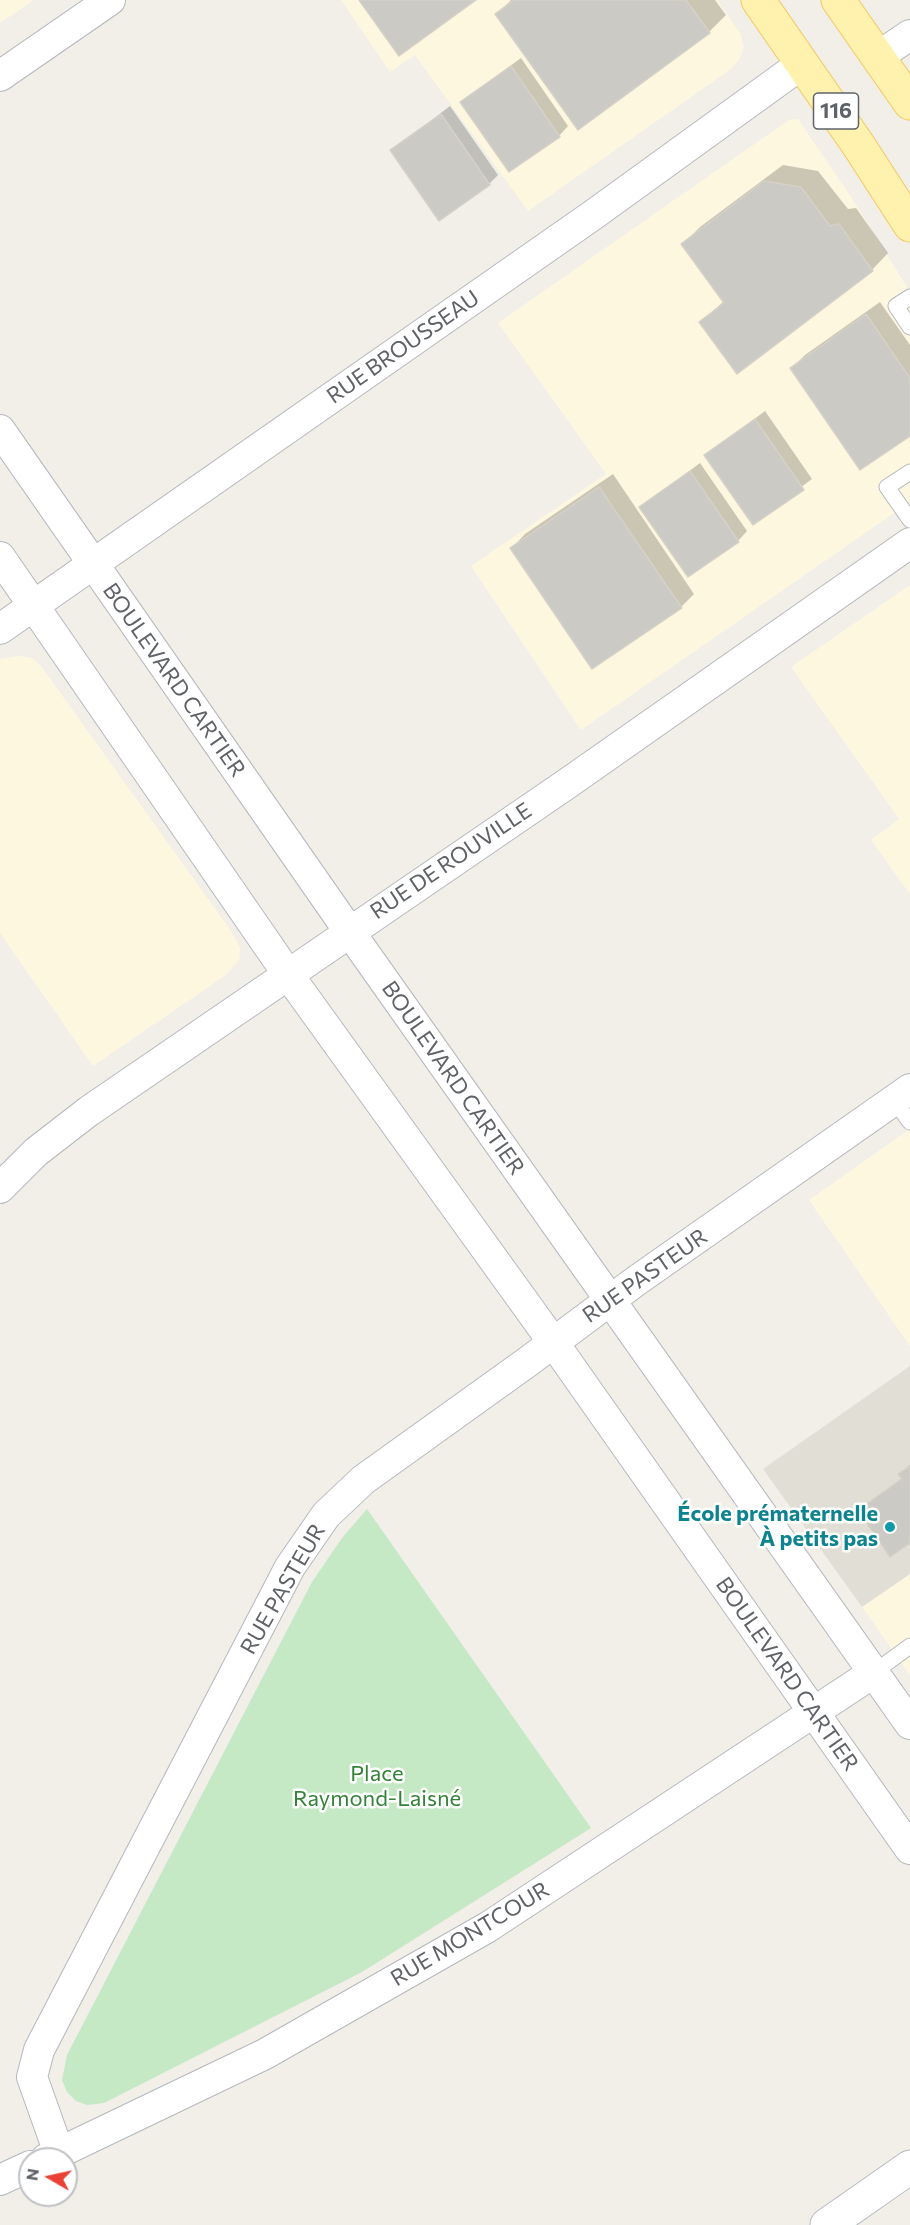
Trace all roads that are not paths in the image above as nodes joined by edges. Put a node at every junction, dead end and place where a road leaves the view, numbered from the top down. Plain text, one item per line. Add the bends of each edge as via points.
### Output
1 (110, 0) edge
2 (758, 0) edge
3 (838, 0) edge
4 (910, 34) edge
5 (879, 56) junction
6 (803, 63) junction
7 (0, 76) edge
8 (910, 103) edge
9 (910, 225) edge
10 (910, 297) edge
11 (910, 327) edge
12 (0, 430) edge
13 (910, 471) edge
14 (910, 520) edge
15 (910, 543) edge
16 (0, 557) edge
17 (93, 564) junction
18 (34, 606) junction
19 (0, 629) edge
20 (349, 931) junction
21 (287, 973) junction
22 (905, 1104) edge
23 (0, 1188) edge
24 (609, 1300) junction
25 (553, 1342) junction
26 (910, 1646) edge
27 (873, 1673) junction
28 (814, 1713) junction
29 (910, 1724) edge
30 (910, 1849) edge
31 (51, 2147) edge
32 (72, 2147) edge
33 (910, 2167) edge
34 (18, 2172) edge
35 (0, 2180) edge
36 (827, 2225) edge

1 - 7 street
2 - 6 main road, 116
3 - 5 main road
4 - 5 street
5 - 8 main road
6 - 9 main road, 116
6 - 17 street, RUE BROUSSEAU via 593,215
10 - 11 lane via 896,306
12 - 17 street, BOULEVARD CARTIER
13 - 14 lane via 887,487
15 - 20 street, RUE DE ROUVILLE
16 - 18 street, BOULEVARD CARTIER
17 - 18 street, RUE BROUSSEAU
17 - 20 street, BOULEVARD CARTIER
18 - 19 street, RUE BROUSSEAU
18 - 21 street, BOULEVARD CARTIER
20 - 21 street, RUE DE ROUVILLE
20 - 24 street, BOULEVARD CARTIER
21 - 23 street, RUE DE ROUVILLE via 62,1131
21 - 25 street, BOULEVARD CARTIER
22 - 24 street, RUE PASTEUR
24 - 25 street, RUE PASTEUR
24 - 27 street, BOULEVARD CARTIER
25 - 28 street, BOULEVARD CARTIER
25 - 31 street, RUE PASTEUR via 363,1479 326,1515 290,1567 39,2050 32,2077
26 - 27 lane
27 - 28 street, RUE MONTCOUR
27 - 29 street, BOULEVARD CARTIER
28 - 30 street, BOULEVARD CARTIER
28 - 32 street, RUE MONTCOUR via 488,1927 265,2054
33 - 36 main road
34 - 35 street

